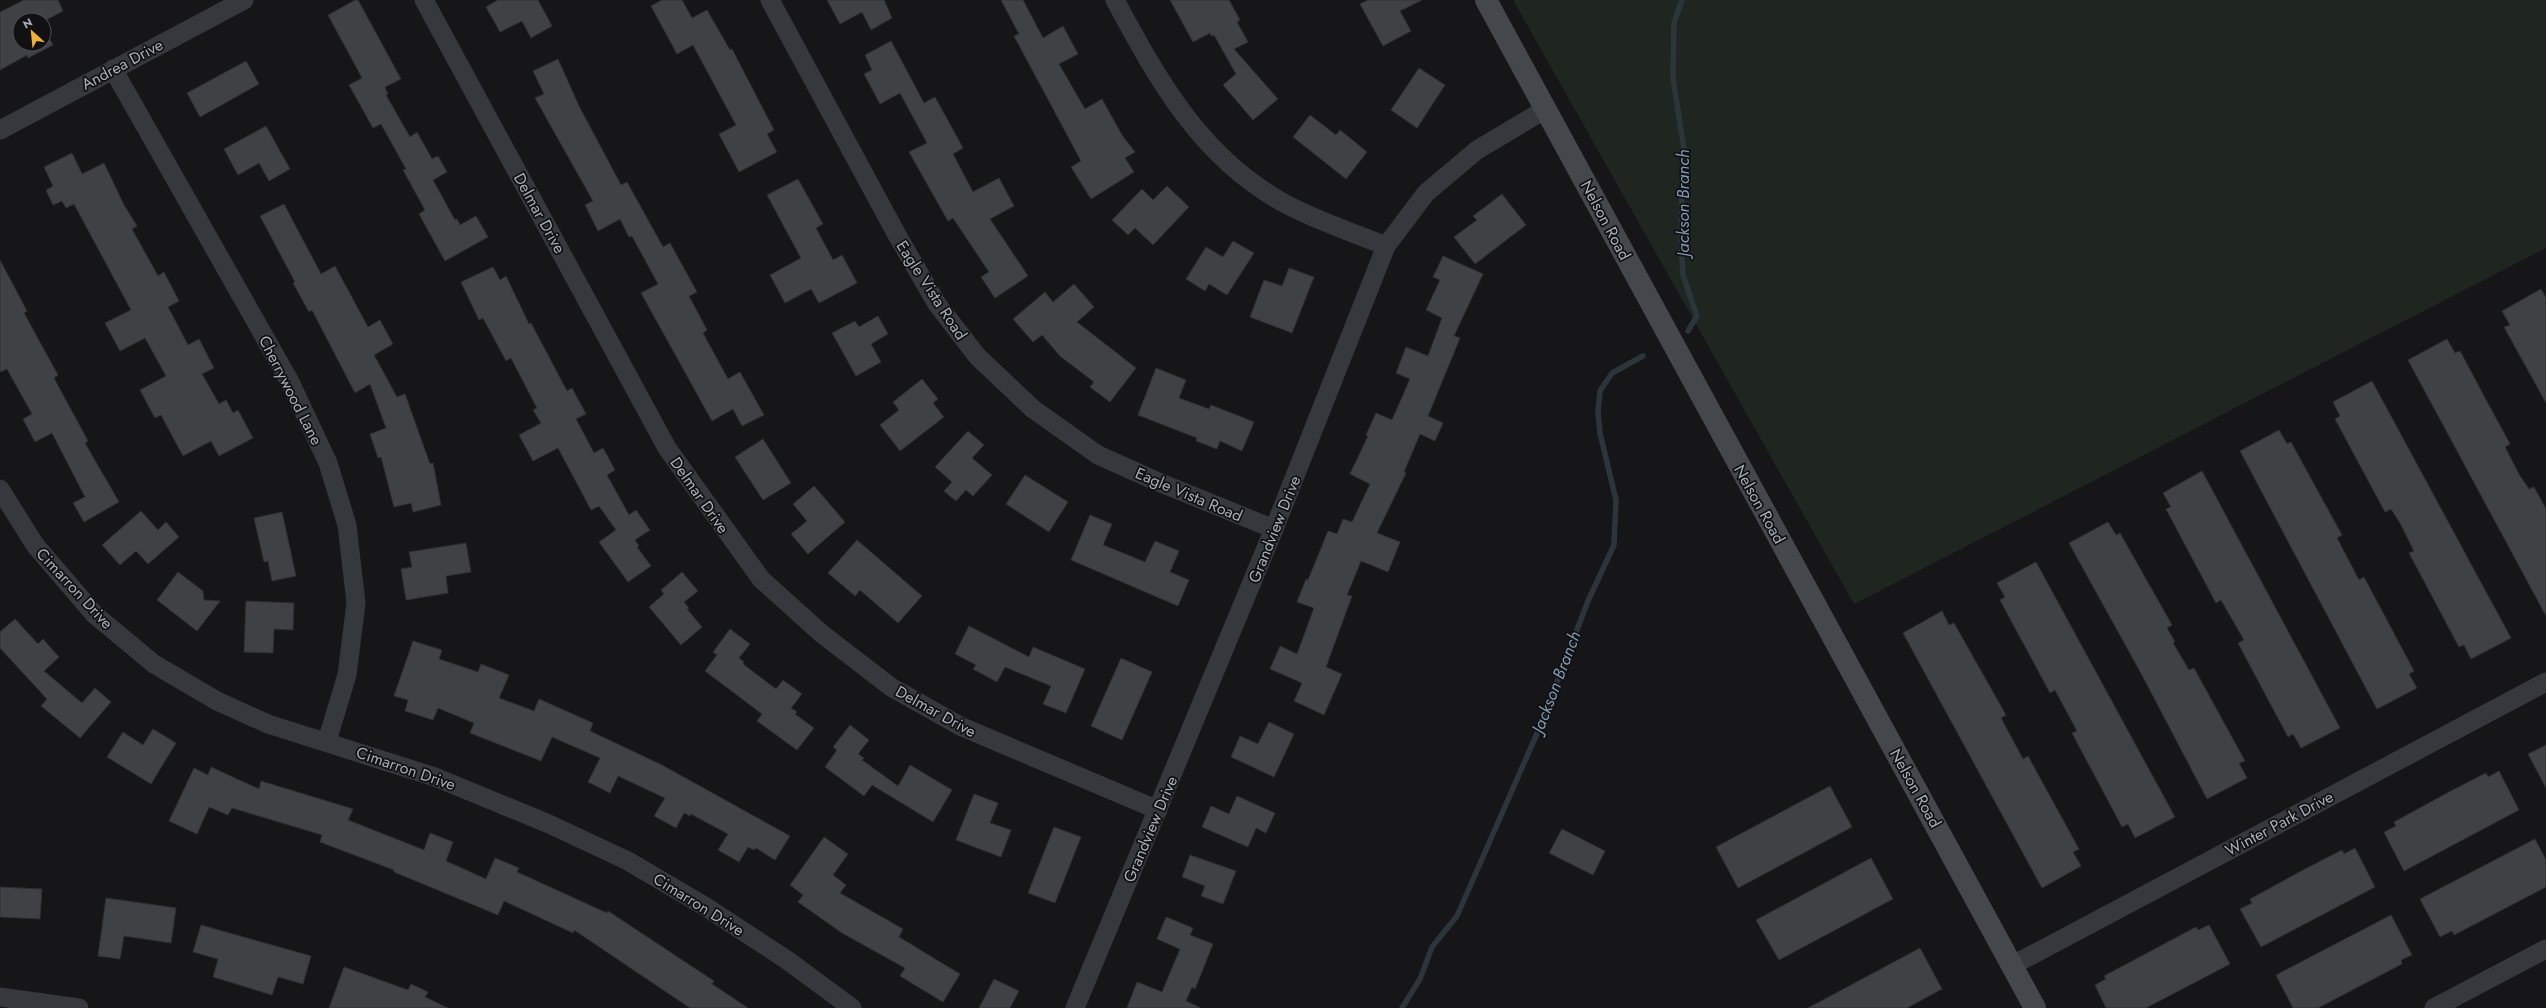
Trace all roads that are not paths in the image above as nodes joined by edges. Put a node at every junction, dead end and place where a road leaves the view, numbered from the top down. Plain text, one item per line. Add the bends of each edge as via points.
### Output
1 (244, 0) edge
2 (424, 0) edge
3 (770, 0) edge
4 (1115, 0) edge
5 (1486, 0) edge
6 (113, 68) junction
7 (1546, 109) junction
8 (0, 130) edge
9 (1386, 246) junction
10 (0, 489) edge
11 (1274, 529) junction
12 (2546, 682) edge
13 (327, 741) junction
14 (1158, 810) junction
15 (2546, 949) edge
16 (2013, 965) junction
17 (0, 997) edge
18 (79, 1008) edge
19 (852, 1008) edge
20 (1075, 1008) edge
21 (2035, 1008) edge
22 (2434, 1008) edge

1 - 6 street, Andrea Drive
2 - 14 street, Delmar Drive via 667,448 761,579 822,634 891,687 960,726
3 - 11 street, Eagle Vista Road via 937,304 977,356 1033,409 1098,455
4 - 9 street via 1155,73 1191,125 1239,173 1283,203
5 - 7 street, Nelson Road
6 - 8 street, Andrea Drive
6 - 13 street, Cherrywood Lane via 290,382 328,463 347,525 356,603 347,675
7 - 9 street, Grandview Drive via 1477,150 1426,193
7 - 16 street, Nelson Road
9 - 11 street, Grandview Drive
10 - 13 street, Cimarron Drive via 35,545 95,615 154,664 217,701 268,724
11 - 14 street, Grandview Drive
12 - 16 street, Winter Park Drive
13 - 19 street, Cimarron Drive via 435,777 548,824 628,861 706,907
14 - 20 street, Grandview Drive
15 - 22 street
16 - 21 street, Nelson Road
17 - 18 street

